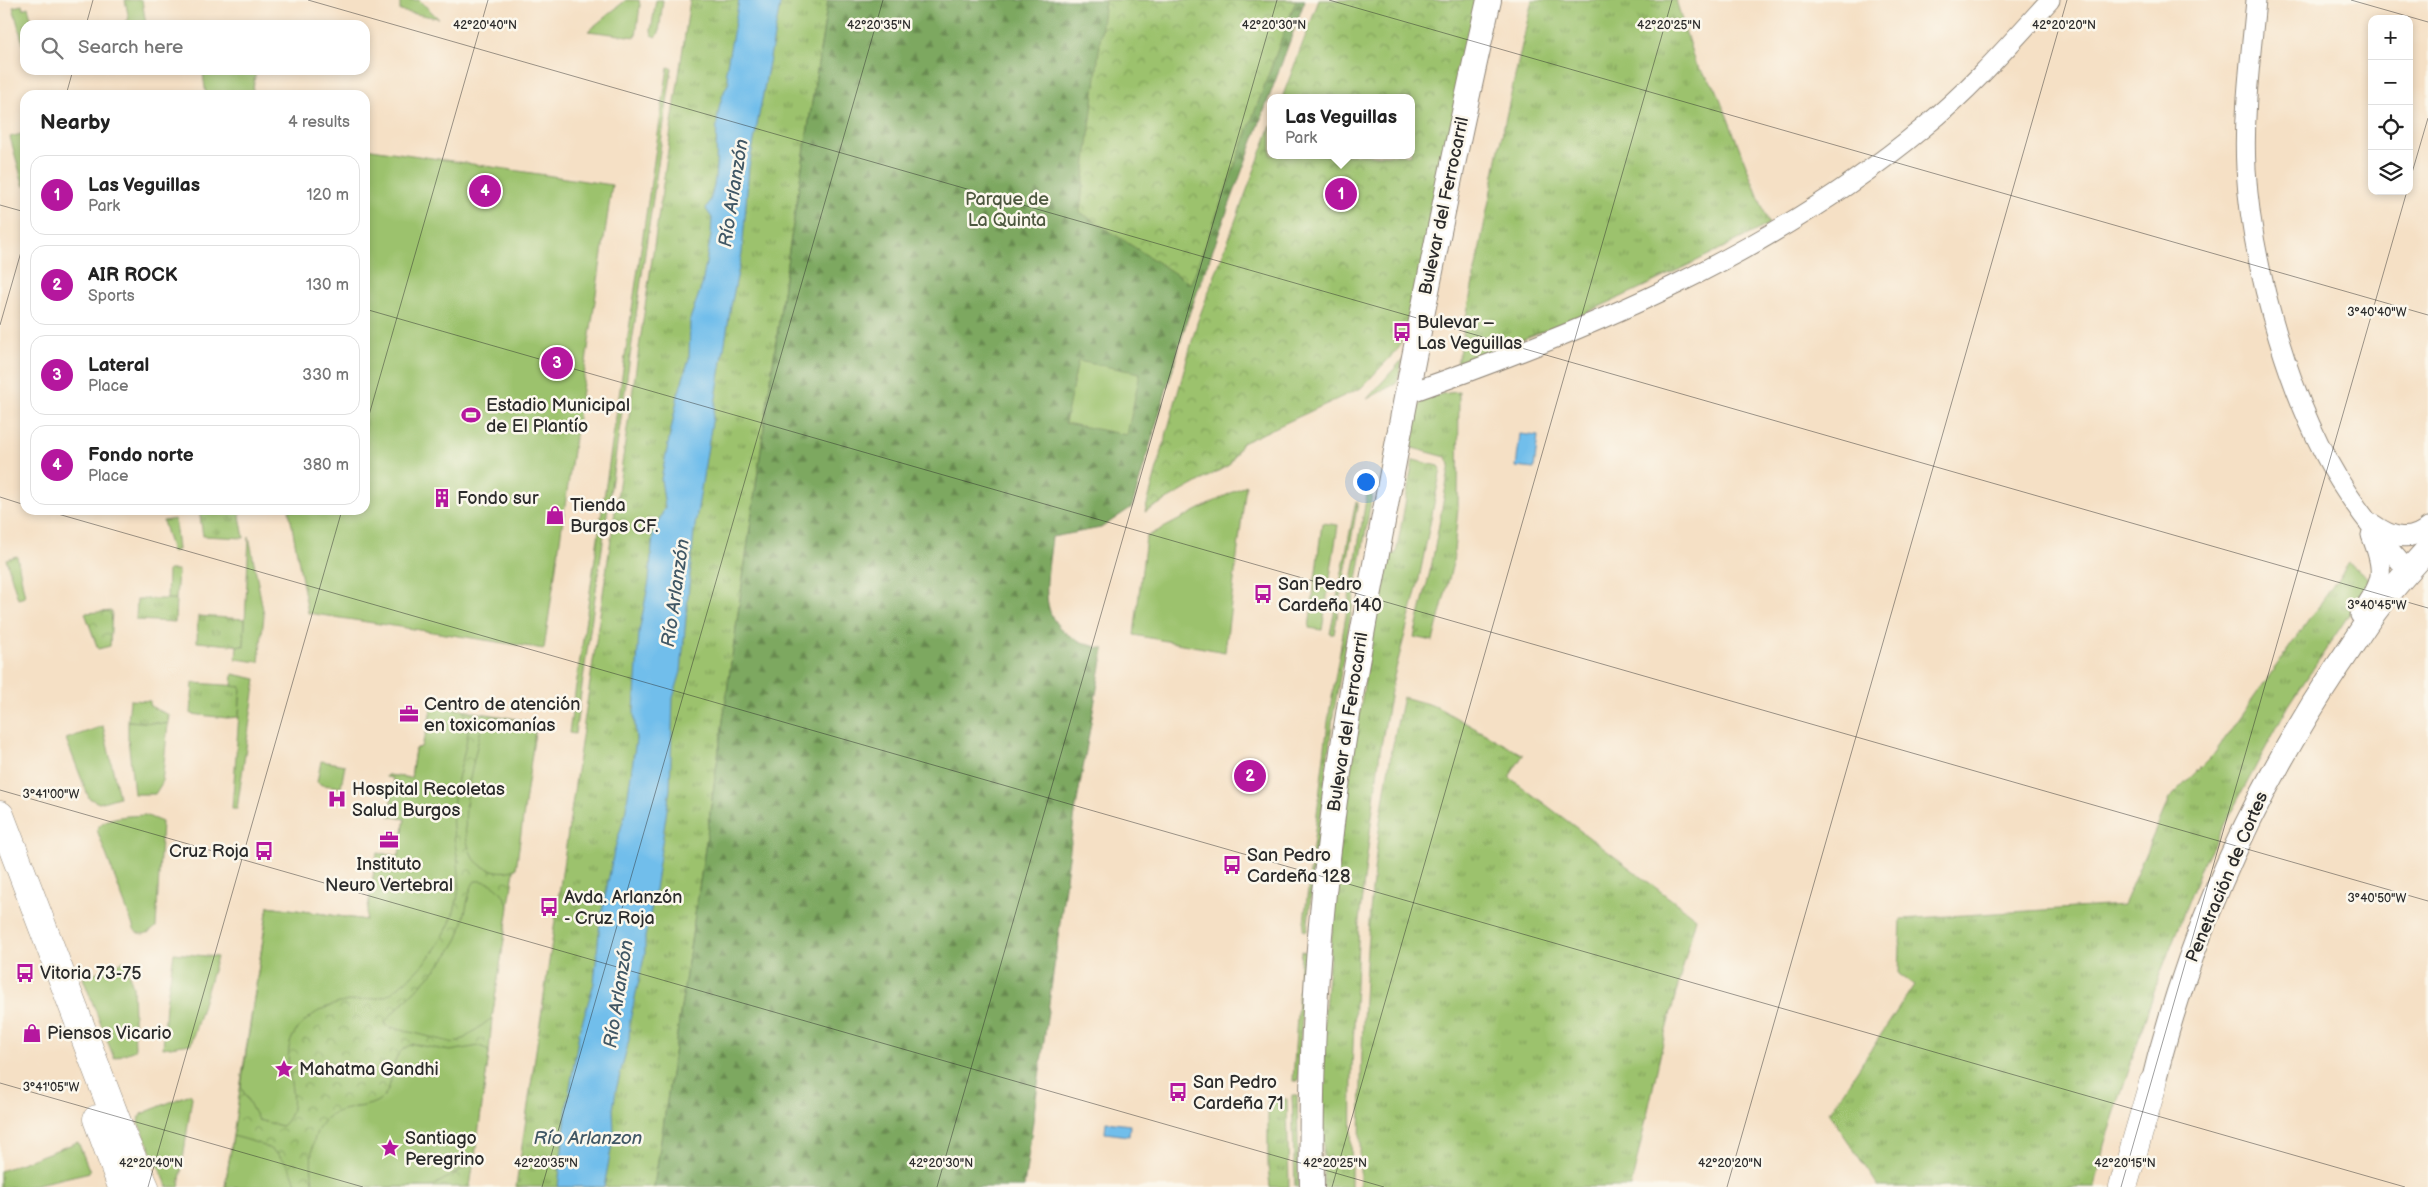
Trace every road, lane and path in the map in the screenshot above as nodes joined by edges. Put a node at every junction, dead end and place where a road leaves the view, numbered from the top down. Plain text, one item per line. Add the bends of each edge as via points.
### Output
1 (1489, 0) edge
2 (2050, 0) edge
3 (2256, 0) edge
4 (1406, 394) junction
5 (2363, 516) junction
6 (2428, 527) edge
7 (2428, 549) edge
8 (2408, 572) junction
9 (2309, 710) junction
10 (0, 815) edge
11 (0, 863) edge
12 (2153, 1083) junction
13 (1312, 1186) edge
14 (122, 1187) edge
15 (145, 1187) edge
16 (2123, 1187) edge
17 (2129, 1187) edge
18 (2135, 1187) edge

1 - 4 main road, Bulevar del Ferrocarril
2 - 4 street via 1991,65 1924,127 1861,177 1795,221 1741,253 1649,298 1568,334
3 - 5 street via 2246,123 2246,167 2248,199 2261,268 2285,356 2311,423 2337,476
4 - 13 main road, Bulevar del Ferrocarril via 1351,693 1328,850 1312,1089
5 - 6 street via 2386,532 2401,537 2413,536
5 - 8 street
5 - 9 street via 2381,559 2378,586 2331,659
7 - 8 main road, Penetración de Cortes
8 - 9 main road, Penetración de Cortes via 2372,615
9 - 12 main road, Penetración de Cortes via 2239,839 2206,917 2176,1002
10 - 15 highway via 122,1135
11 - 14 highway
12 - 16 highway
12 - 17 main road, Penetración de Cortes
12 - 18 highway

